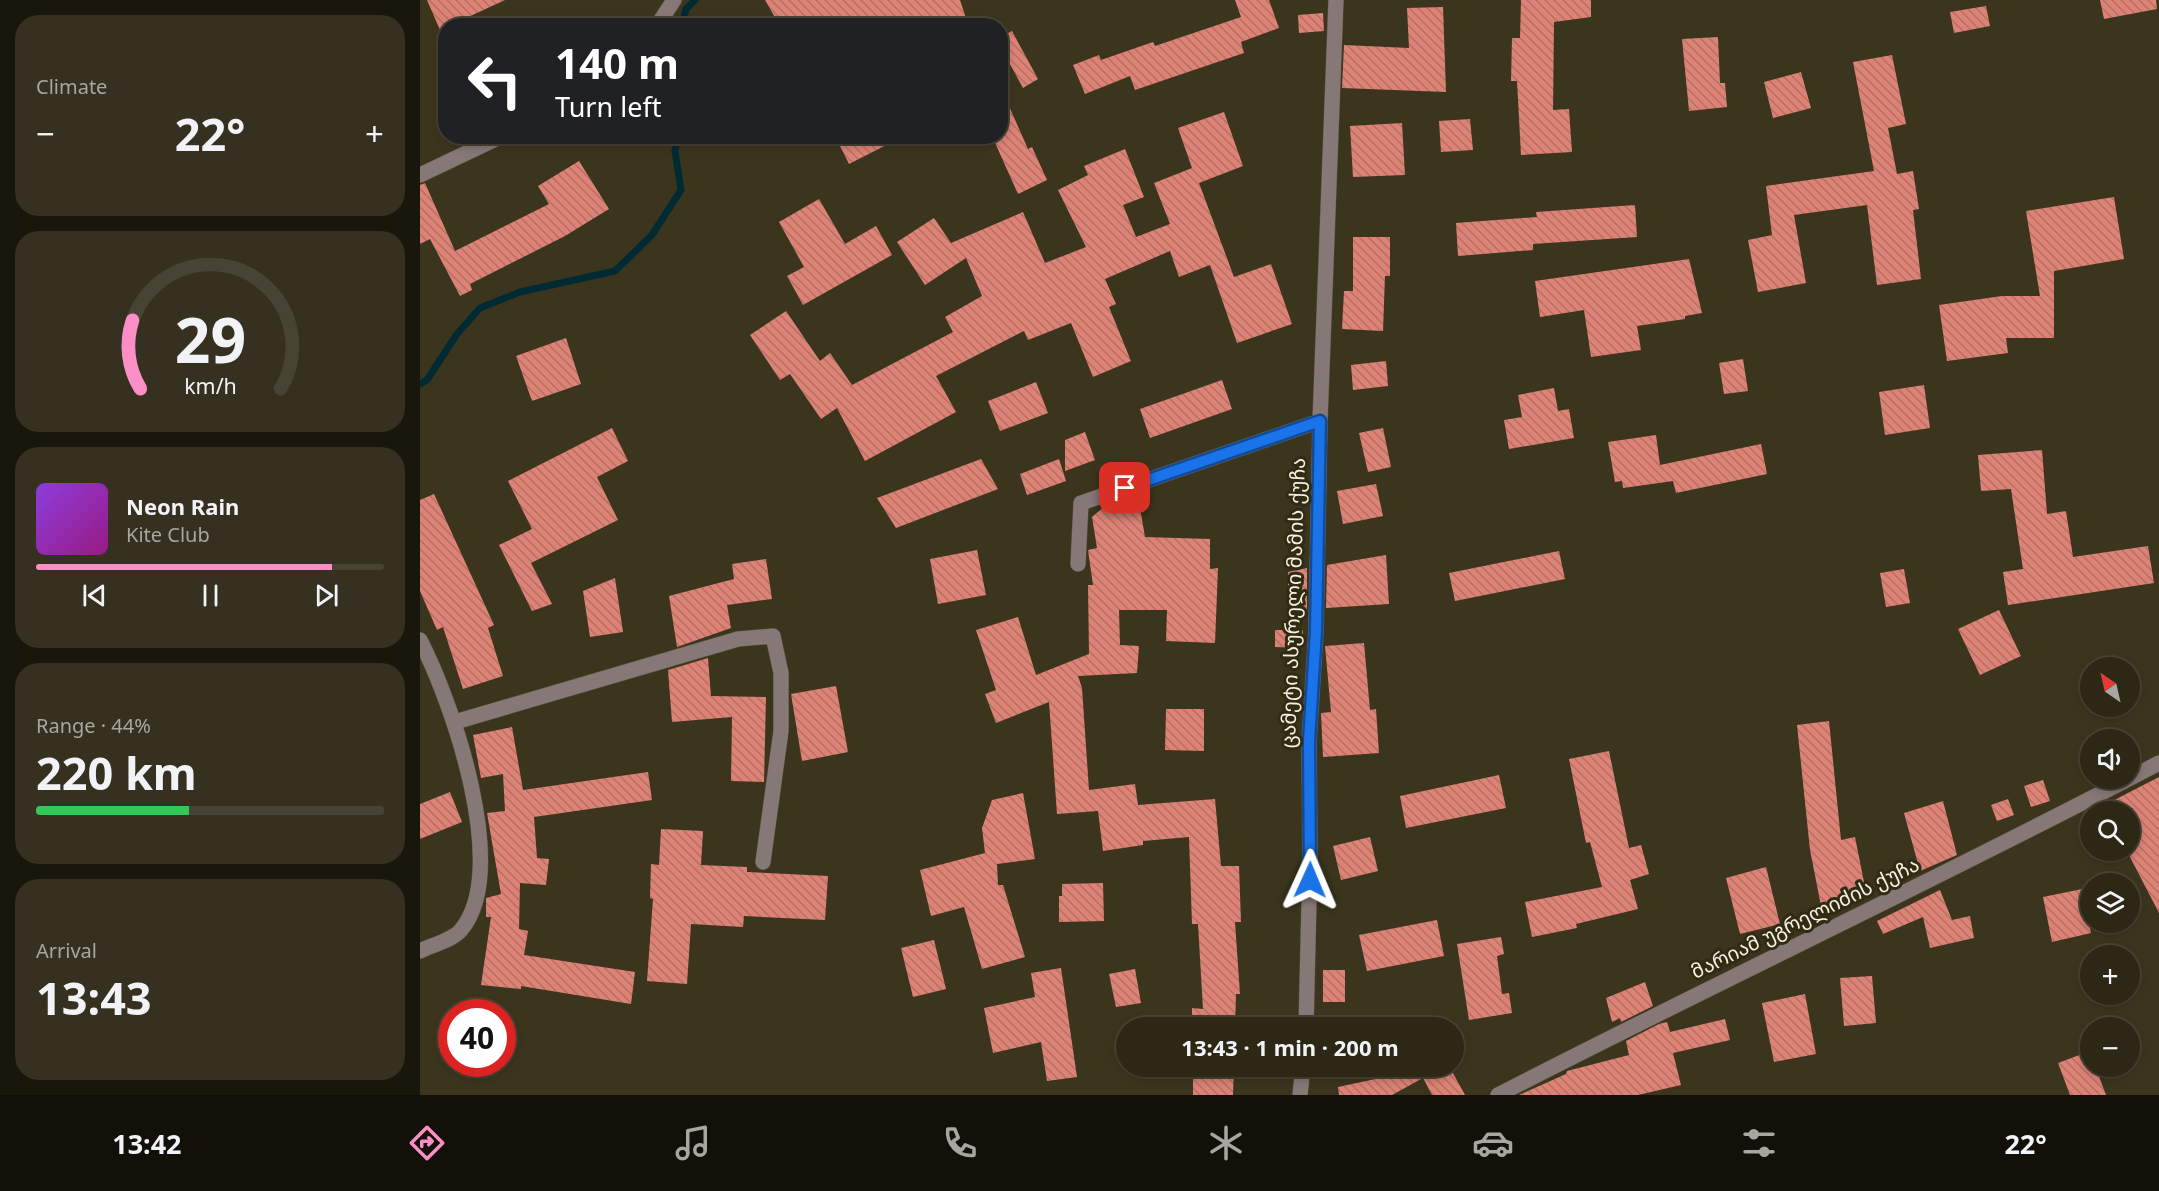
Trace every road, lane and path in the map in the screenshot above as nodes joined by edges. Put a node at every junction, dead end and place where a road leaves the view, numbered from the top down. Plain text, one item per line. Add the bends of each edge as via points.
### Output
1 (674, 0) edge
2 (1336, 0) edge
3 (662, 18) edge
4 (485, 144) edge
5 (420, 175) edge
6 (1320, 421) junction
7 (1078, 564) dead end
8 (420, 640) edge
9 (455, 722) junction
10 (2159, 763) edge
11 (764, 862) dead end
12 (420, 951) edge
13 (1306, 1017) edge
14 (1302, 1077) edge
15 (1300, 1095) edge
16 (1498, 1095) edge

1 - 3 street
2 - 6 street, ცამეტი ასურელი მამის ქუჩა
4 - 5 street
6 - 7 street via 1081,503
6 - 13 street, ცამეტი ასურელი მამის ქუჩა via 1316,631 1309,741
8 - 9 street
9 - 11 street via 738,639 773,636 781,673 781,731
9 - 12 street via 469,768 480,853 474,909 459,933
10 - 16 street, მარიამ უგრელიძის ქუჩა via 2013,841
14 - 15 street

